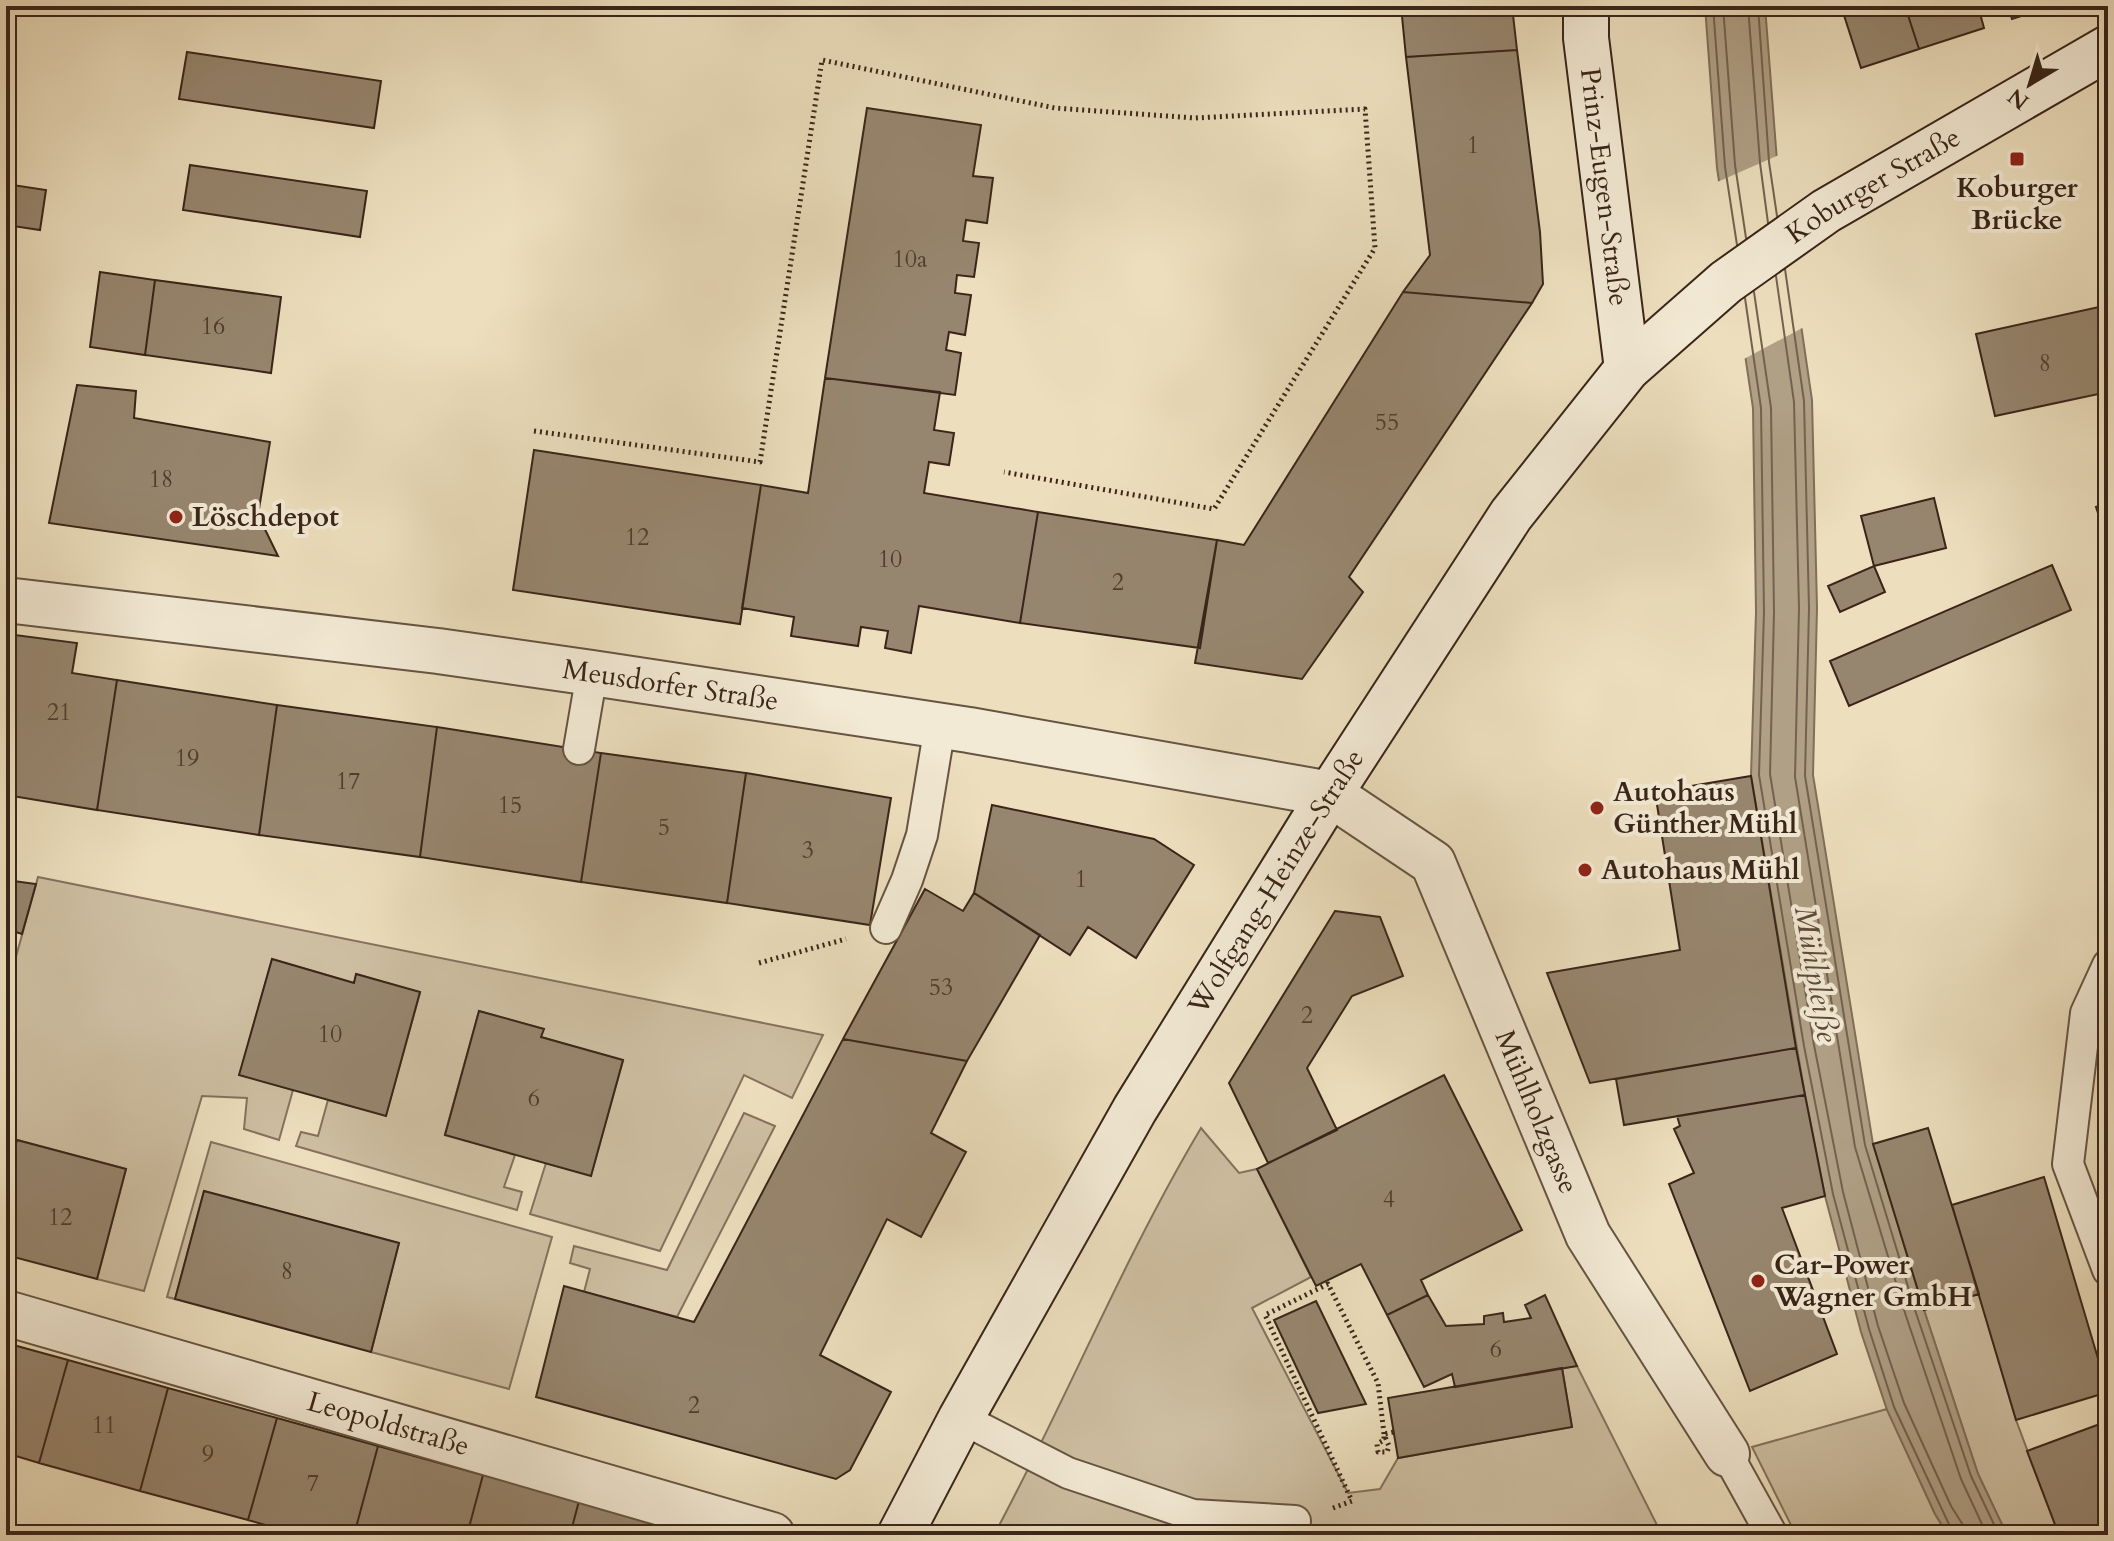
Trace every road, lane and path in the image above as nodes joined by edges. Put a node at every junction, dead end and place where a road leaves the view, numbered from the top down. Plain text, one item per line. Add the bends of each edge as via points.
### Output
1 (1586, 6) edge
2 (2108, 48) edge
3 (1726, 282) joint
4 (1627, 369) junction
5 (534, 431) dead end
6 (1004, 472) dead end
7 (6, 600) edge
8 (592, 673) junction
9 (940, 726) junction
10 (579, 749) dead end
11 (1330, 794) junction
12 (886, 928) joint
13 (759, 963) dead end
14 (2108, 965) edge
15 (2108, 1270) edge
16 (6, 1313) edge
17 (961, 1418) junction
18 (1394, 1432) dead end
19 (1727, 1454) joint
20 (1295, 1521) joint
21 (772, 1535) edge
22 (900, 1535) edge
23 (1772, 1535) edge

1 - 4 street, Prinz-Eugen-Straße
2 - 3 street, Koburger Straße via 1798,230
3 - 4 street, Wolfgang-Heinze-Straße
4 - 11 street, Wolfgang-Heinze-Straße via 1511,515
5 - 6 path via 760,462 822,60 1055,108 1195,118 1365,109 1375,248 1214,509
7 - 8 street, Meusdorfer Straße
8 - 9 street, Meusdorfer Straße
8 - 10 lane
9 - 11 street, Meusdorfer Straße
9 - 12 lane via 922,835
11 - 17 street, Wolfgang-Heinze-Straße via 1135,1109
11 - 19 street, Mühlholzgasse via 1433,863 1588,1235
12 - 13 path
14 - 15 lane via 2086,1013 2068,1164
16 - 21 street, Leopoldstraße
17 - 20 lane via 1068,1473 1193,1515
17 - 22 street, Wolfgang-Heinze-Straße
18 - 20 path via 1384,1434 1378,1383 1328,1284 1265,1315 1352,1501
19 - 23 lane

